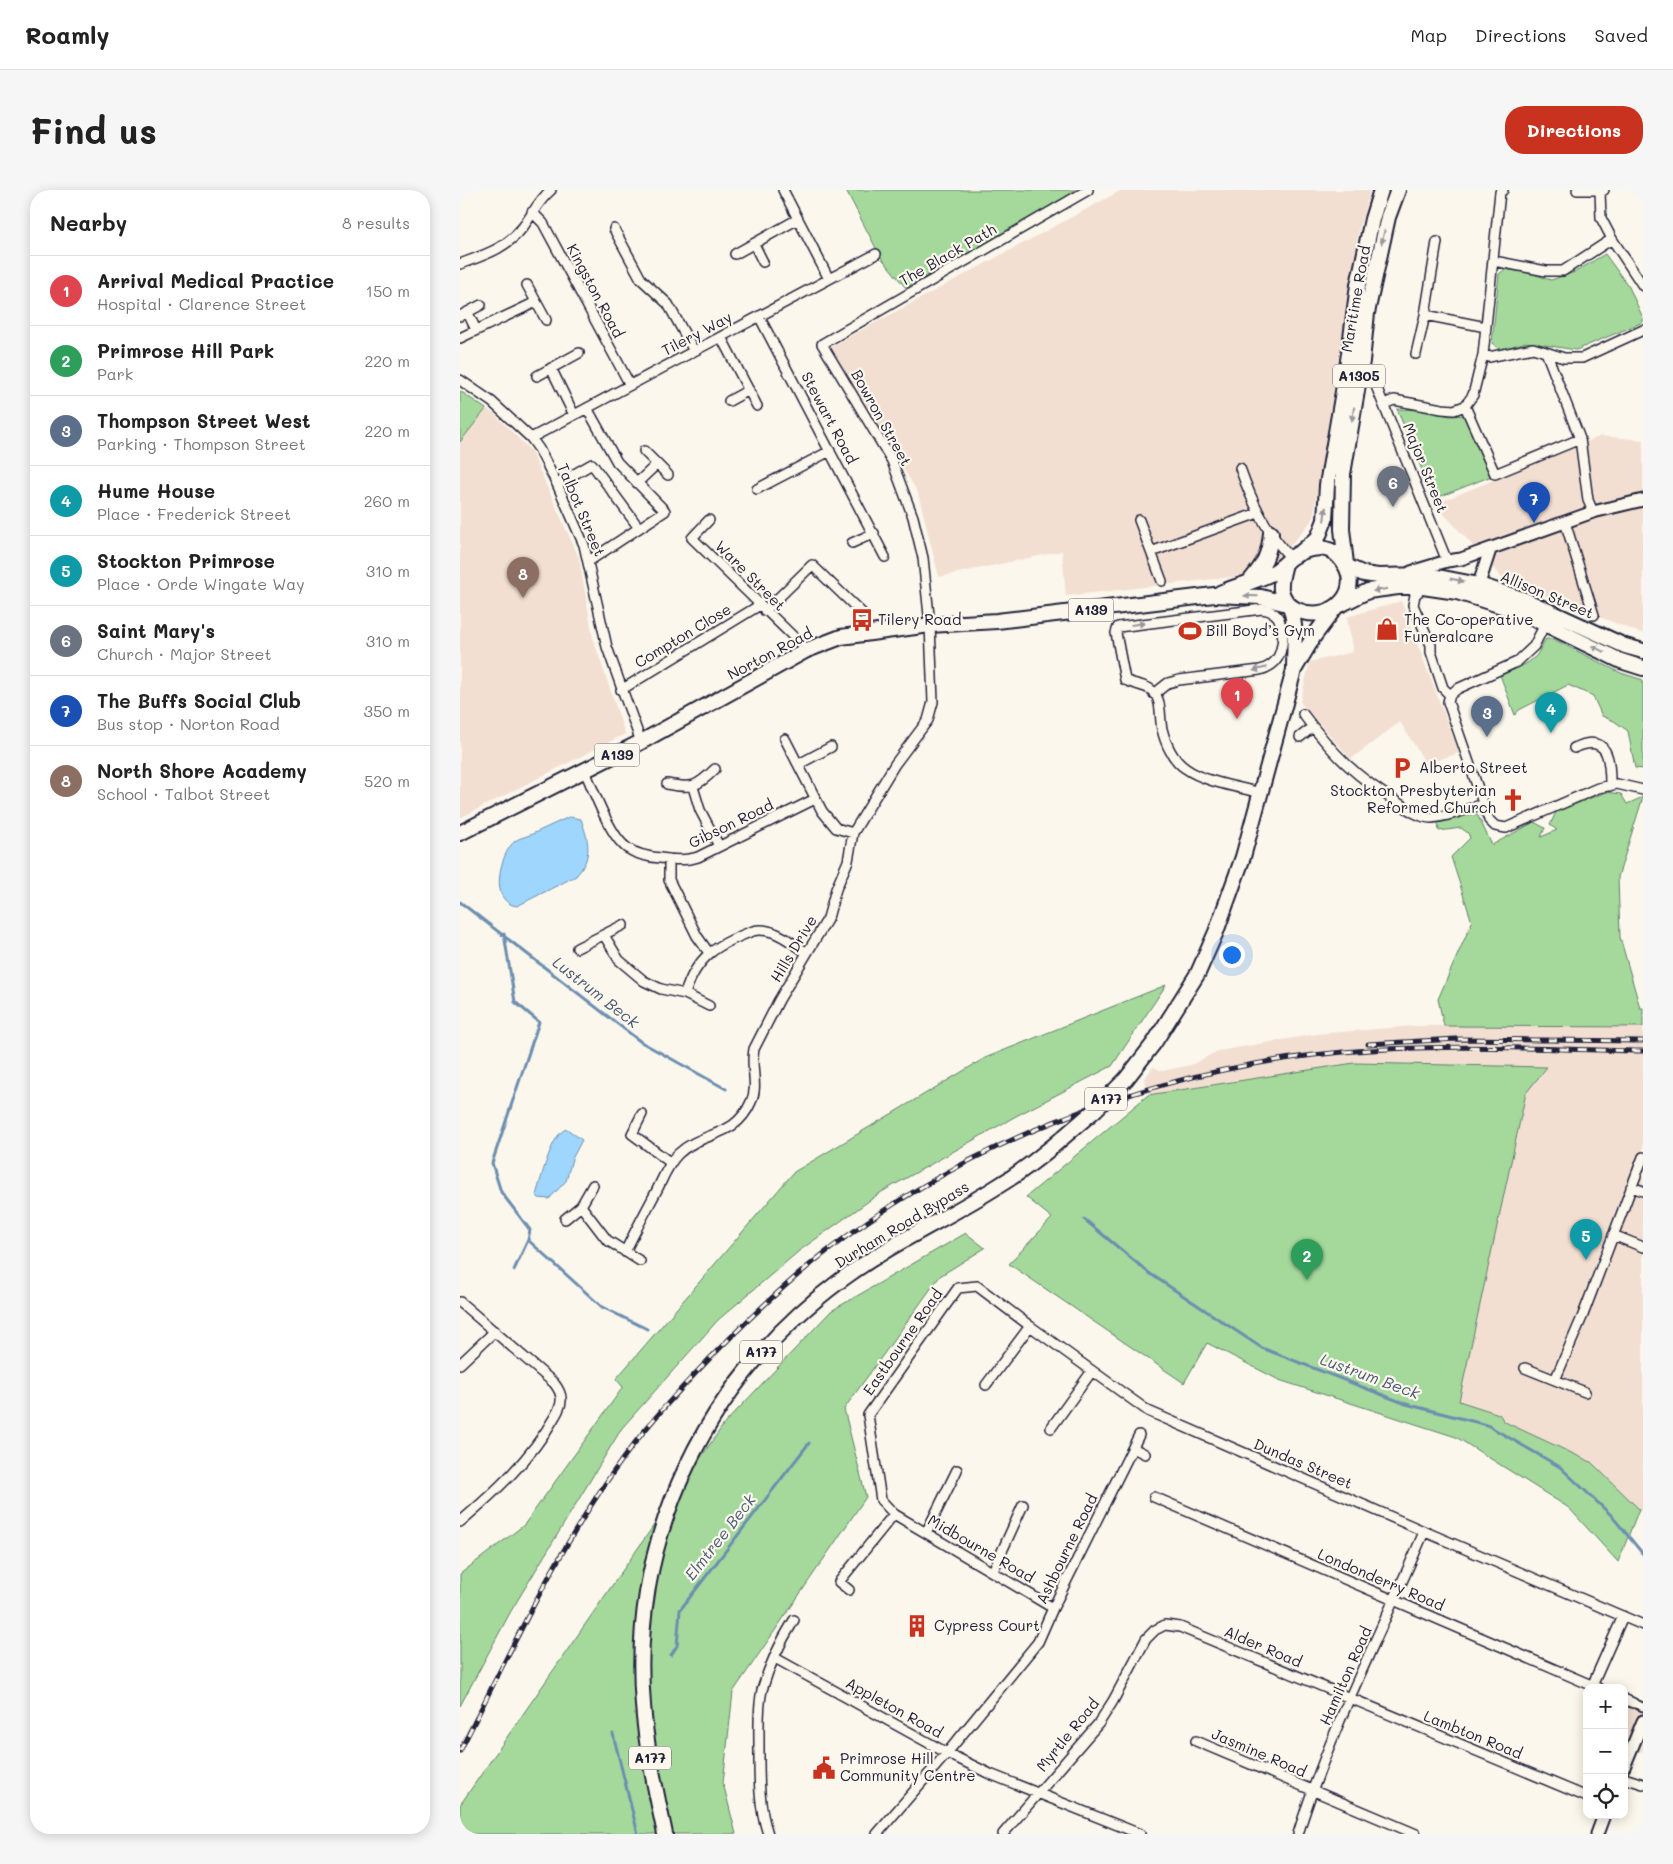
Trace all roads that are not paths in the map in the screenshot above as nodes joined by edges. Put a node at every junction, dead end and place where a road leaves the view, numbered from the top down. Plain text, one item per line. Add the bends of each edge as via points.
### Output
1 (550, 190) edge
2 (783, 190) edge
3 (1088, 190) edge
4 (1381, 190) edge
5 (1398, 190) edge
6 (1503, 190) edge
7 (1577, 190) edge
8 (1600, 190) edge
9 (1604, 190) edge
10 (532, 212) junction
11 (798, 219) junction
12 (614, 229) dead end
13 (1612, 239) junction
14 (1437, 242) dead end
15 (754, 244) junction
16 (735, 254) dead end
17 (876, 254) dead end
18 (1494, 261) junction
19 (763, 262) dead end
20 (460, 264) edge
21 (829, 279) junction
22 (527, 285) dead end
23 (1643, 285) edge
24 (536, 302) junction
25 (481, 305) dead end
26 (464, 314) edge
27 (1425, 315) junction
28 (759, 316) junction
29 (546, 320) dead end
30 (1486, 327) junction
31 (476, 330) junction
32 (1643, 330) edge
33 (721, 336) junction
34 (460, 338) edge
35 (822, 344) joint
36 (694, 351) junction
37 (1546, 352) junction
38 (579, 353) dead end
39 (1416, 354) dead end
40 (1483, 355) junction
41 (551, 368) junction
42 (537, 376) dead end
43 (460, 380) edge
44 (630, 385) junction
45 (1376, 386) dead end
46 (749, 390) junction
47 (729, 401) dead end
48 (1384, 404) junction
49 (757, 406) dead end
50 (1465, 406) junction
51 (587, 408) junction
52 (574, 415) junction
53 (531, 438) junction
54 (1580, 439) junction
55 (644, 451) dead end
56 (830, 451) junction
57 (657, 464) junction
58 (1240, 468) dead end
59 (668, 474) dead end
60 (637, 483) junction
61 (558, 484) junction
62 (758, 489) dead end
63 (1643, 500) edge
64 (1593, 512) junction
65 (1258, 513) junction
66 (709, 520) dead end
67 (1140, 520) dead end
68 (1565, 522) junction
69 (639, 528) junction
70 (1271, 533) junction
71 (874, 534) junction
72 (852, 543) dead end
73 (1490, 550) junction
74 (1152, 552) junction
75 (885, 556) dead end
76 (1292, 558) junction
77 (589, 561) junction
78 (1447, 561) junction
79 (1347, 566) junction
80 (1400, 575) junction
81 (1162, 581) dead end
82 (1250, 582) junction
83 (1423, 587) junction
84 (1477, 591) junction
85 (1214, 595) junction
86 (1289, 605) junction
87 (1337, 607) junction
88 (763, 608) junction
89 (862, 614) dead end
90 (1594, 615) dead end
91 (1546, 624) junction
92 (930, 626) junction
93 (807, 650) junction
94 (1643, 651) edge
95 (1643, 668) edge
96 (1294, 670) junction
97 (621, 690) junction
98 (1154, 694) junction
99 (1450, 695) junction
100 (1303, 714) dead end
101 (1313, 727) junction
102 (1300, 738) dead end
103 (785, 740) dead end
104 (641, 742) junction
105 (831, 747) dead end
106 (1574, 748) dead end
107 (799, 764) junction
108 (715, 769) dead end
109 (585, 772) junction
110 (667, 784) dead end
111 (1610, 786) junction
112 (693, 787) junction
113 (1643, 790) edge
114 (1262, 793) junction
115 (815, 798) junction
116 (1483, 804) junction
117 (460, 832) edge
118 (853, 833) junction
119 (719, 846) junction
120 (669, 860) junction
121 (623, 925) dead end
122 (604, 934) junction
123 (577, 948) dead end
124 (709, 952) junction
125 (808, 953) junction
126 (685, 994) junction
127 (709, 1006) dead end
128 (642, 1114) dead end
129 (1643, 1157) edge
130 (671, 1163) junction
131 (593, 1186) dead end
132 (1631, 1187) junction
133 (1643, 1191) edge
134 (581, 1206) junction
135 (565, 1219) dead end
136 (1612, 1236) junction
137 (1643, 1248) edge
138 (625, 1252) junction
139 (640, 1261) dead end
140 (977, 1286) joint
141 (460, 1302) edge
142 (1030, 1326) junction
143 (495, 1331) junction
144 (460, 1364) edge
145 (1524, 1368) dead end
146 (1092, 1371) junction
147 (1555, 1380) junction
148 (986, 1385) dead end
149 (1585, 1392) dead end
150 (1051, 1428) dead end
151 (1139, 1435) dead end
152 (1133, 1448) junction
153 (1145, 1454) dead end
154 (957, 1470) dead end
155 (1154, 1497) dead end
156 (1023, 1504) dead end
157 (894, 1514) junction
158 (460, 1522) edge
159 (1424, 1532) junction
160 (926, 1534) junction
161 (993, 1571) junction
162 (849, 1590) dead end
163 (1395, 1601) junction
164 (1053, 1608) junction
165 (1623, 1616) junction
166 (794, 1620) dead end
167 (1165, 1625) joint
168 (1643, 1625) edge
169 (775, 1658) junction
170 (1588, 1684) edge
171 (1596, 1684) edge
172 (1350, 1698) junction
173 (1628, 1701) edge
174 (1634, 1703) joint
175 (1643, 1707) edge
176 (1643, 1721) edge
177 (1196, 1741) dead end
178 (947, 1753) junction
179 (1628, 1757) edge
180 (1628, 1779) edge
181 (1643, 1784) edge
182 (1311, 1791) junction
183 (1038, 1793) junction
184 (1583, 1795) edge
185 (1603, 1819) edge
186 (1127, 1832) edge
187 (665, 1834) edge
188 (768, 1834) edge
189 (876, 1834) edge
190 (1002, 1834) edge
191 (1140, 1834) edge
192 (1298, 1834) edge
193 (1416, 1834) edge
194 (1597, 1834) edge

1 - 10 street
2 - 11 street
3 - 35 street, The Black Path
76 -> 4 main road, Maritime Road / A1305 via 1318,538 1325,520 1327,485 1358,286
5 -> 79 main road, Maritime Road / A1305 via 1388,217 1367,313 1343,474 1342,529
6 - 18 street via 1500,192
7 - 8 street
8 - 9 street
8 - 13 street via 1601,218
10 - 20 street via 506,245
10 - 44 street, Kingston Road via 542,223
11 - 15 street
11 - 21 street
12 - 36 street via 640,279 668,304
13 - 18 street via 1563,272
13 - 23 street
14 - 27 street
15 - 16 street
15 - 19 street
17 - 21 street, Tilery Way
18 - 30 street
21 - 28 street, Tilery Way
22 - 24 street
24 - 29 street
24 - 31 street
25 - 26 street
26 - 31 street
27 - 30 street
27 - 39 street
28 - 33 street, Tilery Way
28 - 56 street, Stewart Road
30 - 40 street
31 - 34 street
32 - 37 street via 1582,358 1564,358
33 - 36 street, Tilery Way
33 - 46 street
35 - 92 street, Bowron Street via 892,461 913,517 923,558
36 - 44 street, Tilery Way
37 - 40 street via 1532,348 1489,358
37 - 54 street
38 - 41 street
40 - 50 street via 1473,395
41 - 42 street
41 - 52 street
43 - 53 street, Talbot Street via 492,402
44 - 51 street, Tilery Way
45 - 48 street, Major Street
46 - 47 street
46 - 49 street
48 - 50 street via 1394,400 1454,410
48 - 78 street, Major Street
50 - 54 street via 1495,474
51 - 52 street, Tilery Way
51 - 60 street via 616,462
52 - 53 street, Tilery Way
53 - 61 street, Talbot Street
54 - 64 street via 1588,500
55 - 57 street
56 - 62 street
56 - 71 street, Stewart Road
57 - 59 street
57 - 60 street
58 - 65 street
60 - 69 street via 665,511
61 - 69 street via 592,464
61 - 77 street, Talbot Street
63 - 64 street
64 - 68 street
65 - 70 street
65 - 74 street
66 - 88 street, Ware Street via 692,538
67 - 74 street
68 - 73 street
68 - 90 street
69 - 77 street
70 - 76 street
70 - 82 main road via 1266,559
71 - 72 street
71 - 75 street, Stewart Road
73 - 78 street
73 - 84 street
74 - 81 street
76 - 79 main road, Norton Road / A139 via 1314,548 1324,548 1335,552
76 - 82 main road, Norton Road / A139 via 1272,574
76 - 86 main road via 1281,579 1281,591
77 - 97 street, Talbot Street via 606,647
78 - 80 street
79 - 80 main road, Allison Street via 1364,574
79 - 87 main road via 1351,577 1348,590
80 -> 84 main road, Allison Street via 1428,575
82 - 85 main road, Norton Road / A139
83 - 84 main road, Allison Street
83 -> 87 main road, Allison Street via 1368,592
83 - 99 street via 1415,596 1413,605 1431,645 1443,688
84 - 91 main road, Allison Street
84 - 94 main road, Allison Street via 1525,600 1625,646
86 -> 85 main road, Norton Road / A139 via 1261,597
85 - 92 main road, Norton Road / A139
86 - 87 main road, Norton Road / A139 via 1305,613 1318,614
86 - 96 main road, A177 via 1294,618
87 - 96 main road, A177 via 1314,636
88 - 89 street via 812,565
88 - 93 street, Ware Street
88 - 97 street, Compton Close
95 -> 91 main road, Allison Street via 1621,661
91 - 99 street via 1534,646 1516,662 1457,688
92 - 93 main road, Norton Road / A139 via 841,637
92 - 118 street, Hills Drive via 934,694 930,715 889,772
93 - 104 main road, Norton Road / A139
96 - 114 main road, A177
97 - 104 street, Talbot Street
98 -> 98 street via 1150,689 1125,680 1116,633 1118,627 1262,609 1270,610 1280,621 1282,648 1271,666 1179,680 1168,683
98 - 114 street via 1170,751 1183,767 1198,776
99 - 116 street via 1448,702
100 - 101 street
101 - 102 street
101 - 116 street via 1348,767 1371,786 1414,812 1429,818 1447,816
103 - 107 street
104 - 109 main road, Norton Road / A139
105 - 107 street
106 - 111 street via 1586,743 1597,744 1605,750 1610,762
107 - 115 street
108 - 112 street
109 - 117 main road, Norton Road / A139
109 - 120 street, Gibson Road via 622,844 639,854
110 - 112 street
111 - 113 street via 1617,784
111 - 116 street via 1598,788 1506,828 1495,826 1489,820
112 - 119 street via 700,810
114 - 187 main road, Durham Road Bypass / A177, bridge via 1243,857 1198,972 1154,1043 1126,1079 1052,1147 995,1188 868,1261 818,1298 753,1362 700,1440 685,1469 662,1530 645,1607 643,1702
115 - 118 street via 836,828
115 - 119 street, Gibson Road
118 - 125 street, Hills Drive via 848,861 836,889 831,912
119 - 120 street, Gibson Road via 692,859
120 - 124 street via 669,880 697,936
121 - 122 street
122 - 123 street
122 - 126 street via 619,960 644,981
124 - 125 street via 759,930 776,934
124 - 126 street via 695,970
125 - 130 street, Hills Drive via 771,1014 754,1050 754,1091 741,1120 687,1147
126 - 127 street
128 - 130 street via 632,1134
129 - 132 street
130 - 138 street, Hills Drive
131 - 134 street
132 - 133 street
132 - 136 street
134 - 135 street
134 - 138 street via 606,1240
136 - 137 street
136 - 147 street
138 - 139 street
140 - 142 street, Dundas Street
140 - 157 street, Eastbourne Road via 958,1288 868,1415 881,1500
141 - 143 street
142 - 146 street, Dundas Street
142 - 148 street
143 - 144 street
143 - 158 street via 554,1383 562,1402 547,1430 527,1456 486,1501
145 - 147 street
146 - 150 street
146 - 159 street, Dundas Street via 1148,1411
147 - 149 street
151 - 152 street, Ashbourne Road
152 - 153 street
152 - 164 street, Ashbourne Road
154 - 160 street
155 - 163 street, Londonderry Road
156 - 161 street
157 - 160 street, Midbourne Road
157 - 162 street via 839,1582
159 - 163 street, Hamilton Road
159 - 165 street, Dundas Street
160 - 161 street, Midbourne Road
161 - 164 street, Midbourne Road
163 - 170 street, Londonderry Road
163 - 172 street, Hamilton Road
164 - 178 street, Ashbourne Road via 1038,1642
165 - 168 street, Dundas Street
165 - 171 street
166 - 169 street
167 - 172 street, Alder Road via 1180,1627
167 - 183 street, Myrtle Road via 1146,1639 1098,1723
169 - 178 street, Appleton Road
169 - 188 street via 762,1690 759,1715 758,1783
172 - 182 street, Hamilton Road
172 - 184 street, Lambton Road
173 - 174 street
174 - 175 street
176 - 179 street
177 - 182 street, Jasmine Road
178 - 183 street, Appleton Road
178 - 189 street, Ashbourne Road
180 - 181 street
182 - 192 street, Hamilton Road
182 - 193 street, Jasmine Road
183 - 186 street, Appleton Road
183 - 190 street, Myrtle Road
185 - 194 street
186 - 191 street, Appleton Road

